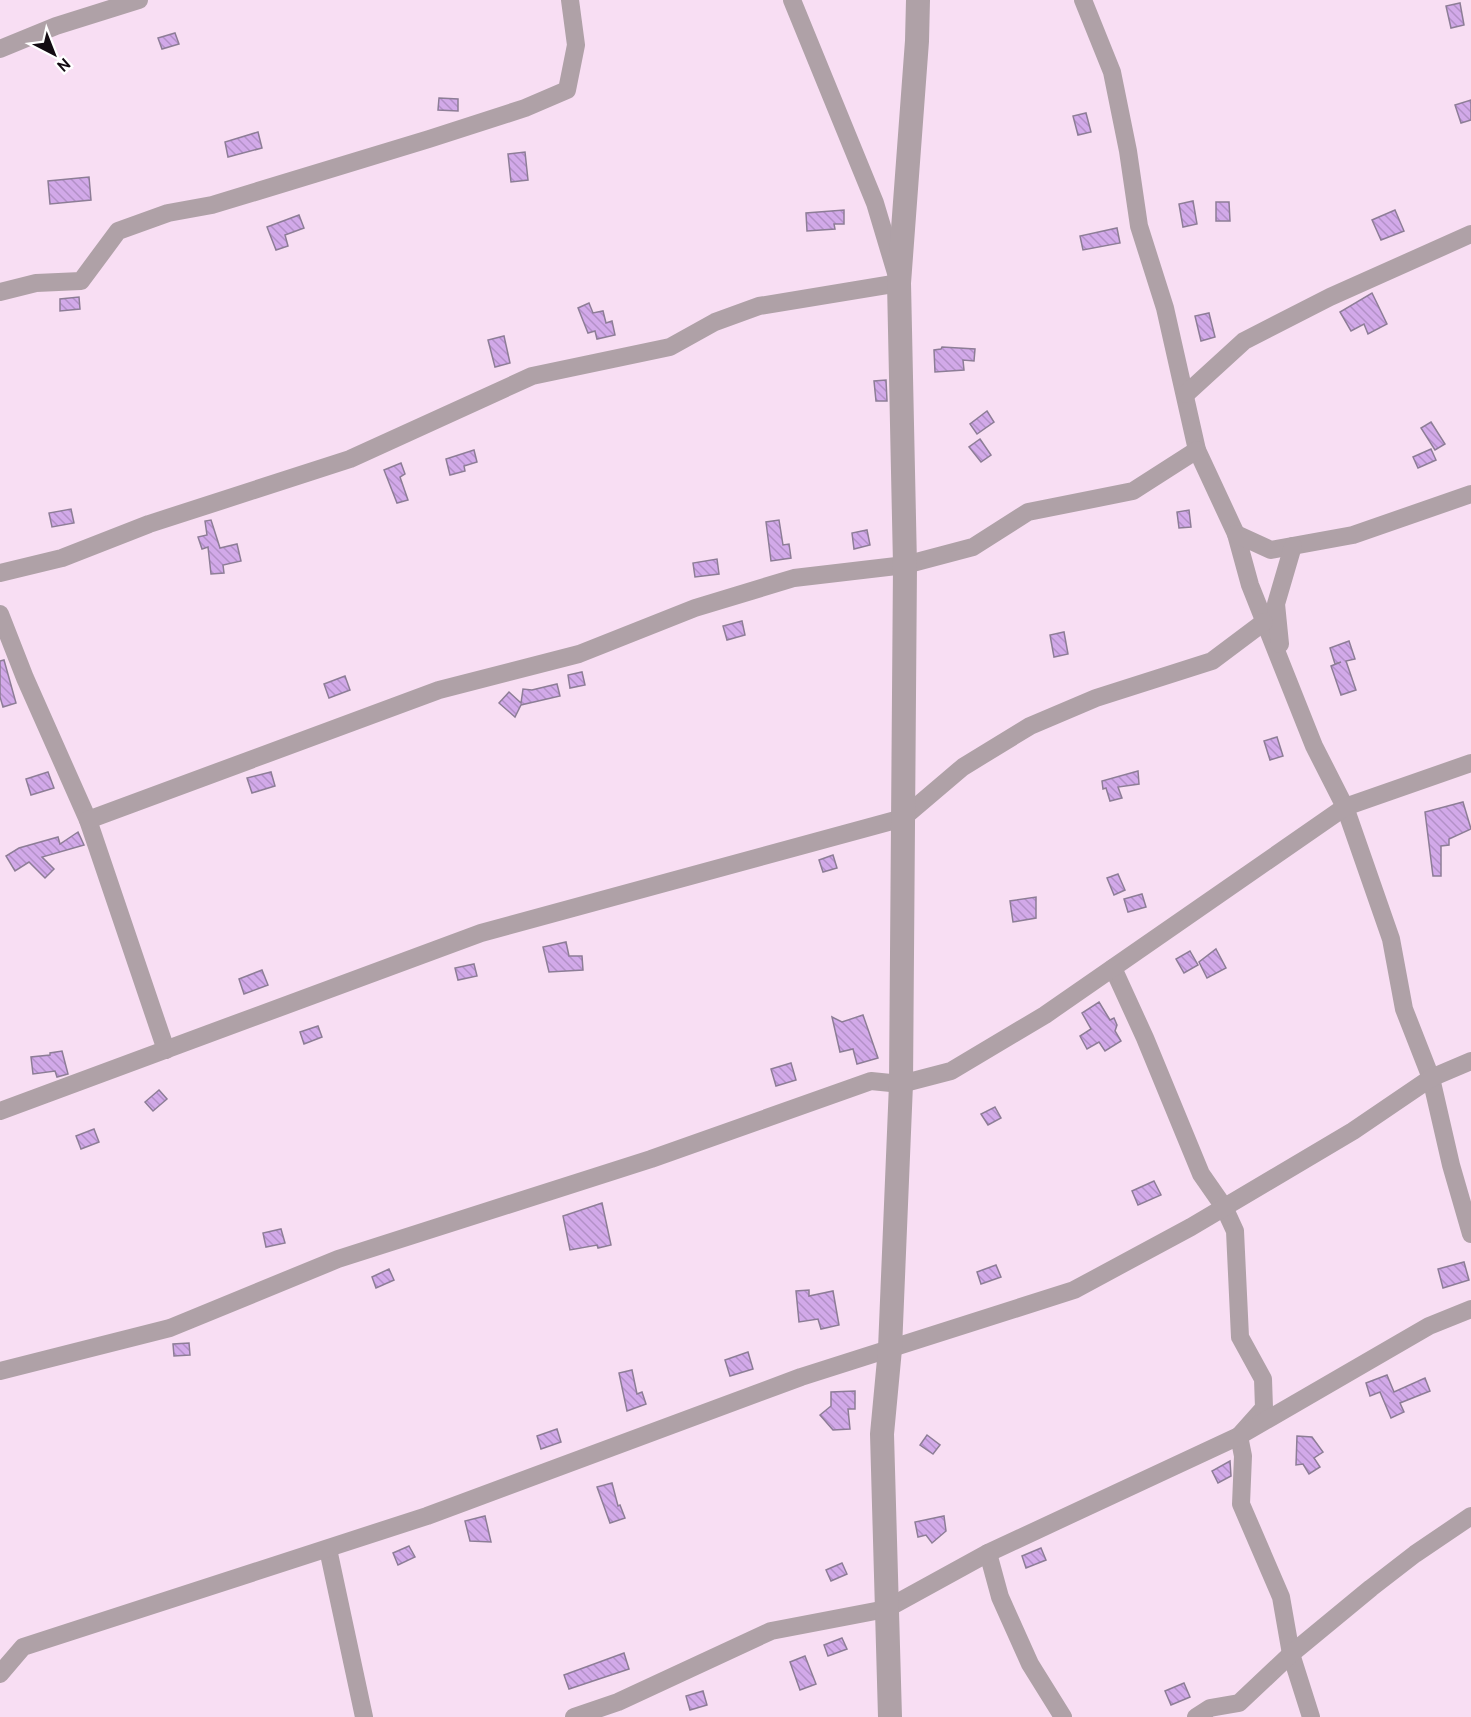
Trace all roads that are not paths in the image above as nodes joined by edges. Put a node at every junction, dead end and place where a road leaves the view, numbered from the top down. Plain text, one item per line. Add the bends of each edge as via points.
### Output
1 (140, 0) edge
2 (570, 0) edge
3 (792, 0) edge
4 (918, 0) edge
5 (1083, 0) edge
6 (0, 49) edge
7 (1471, 234) edge
8 (899, 283) junction
9 (0, 292) edge
10 (1186, 394) junction
11 (1197, 450) junction
12 (1471, 494) edge
13 (1236, 534) junction
14 (1293, 546) junction
15 (904, 565) junction
16 (0, 573) edge
17 (0, 614) edge
18 (1264, 622) junction
19 (1283, 670) junction
20 (1471, 763) edge
21 (1345, 807) junction
22 (903, 818) junction
23 (88, 820) junction
24 (1113, 968) junction
25 (166, 1050) junction
26 (1471, 1061) edge
27 (1431, 1078) junction
28 (901, 1084) junction
29 (0, 1111) edge
30 (1224, 1207) junction
31 (1471, 1234) edge
32 (1471, 1309) edge
33 (890, 1349) junction
34 (0, 1371) edge
35 (1239, 1436) junction
36 (1471, 1516) edge
37 (328, 1549) junction
38 (988, 1553) junction
39 (886, 1609) junction
40 (1291, 1653) junction
41 (0, 1674) edge
42 (364, 1717) edge
43 (574, 1717) edge
44 (890, 1717) edge
45 (1063, 1717) edge
46 (1197, 1717) edge
47 (1311, 1717) edge

1 - 6 street via 56,26
2 - 9 street via 576,45 567,90 429,139 128,227 118,231 81,280 36,283
3 - 8 street via 875,203
4 - 8 street
5 - 10 street via 1112,72 1139,226
7 - 10 street via 1330,297 1244,341
8 - 15 street
8 - 16 street via 759,306 715,322 670,347 532,376 350,459 149,524 62,558
10 - 11 street
11 - 13 street
11 - 15 street via 1133,491 1028,512 973,547
12 - 14 street via 1353,535
13 - 14 street via 1271,550
13 - 18 street
14 - 19 street via 1276,604
15 - 22 street
15 - 23 street via 794,578 695,608 579,654 439,690
17 - 23 street
18 - 19 street
18 - 22 street via 1212,662 1096,698 1030,726 963,767
19 - 21 street via 1314,746
20 - 21 street
21 - 24 street
21 - 27 street via 1391,939 1404,1009
22 - 25 street via 481,933
22 - 28 street
23 - 25 street
24 - 28 street via 1045,1015 951,1071
24 - 30 street via 1201,1174
25 - 29 street
26 - 27 street
27 - 30 street via 1353,1131
27 - 31 street
28 - 33 street
28 - 34 street via 871,1081 651,1159 338,1259 170,1328
30 - 33 street via 1074,1290
30 - 35 street via 1235,1232 1240,1337 1263,1379 1264,1408
32 - 35 street via 1429,1326
33 - 37 street via 801,1377
33 - 39 street via 882,1434
35 - 38 street
35 - 40 street via 1243,1456 1241,1504 1281,1597
36 - 40 street via 1415,1554
37 - 41 street via 23,1647
37 - 42 street
38 - 39 street
38 - 45 street via 1000,1597 1030,1664
39 - 43 street via 771,1631 618,1702
39 - 44 street
40 - 46 street via 1239,1703 1210,1708
40 - 47 street

